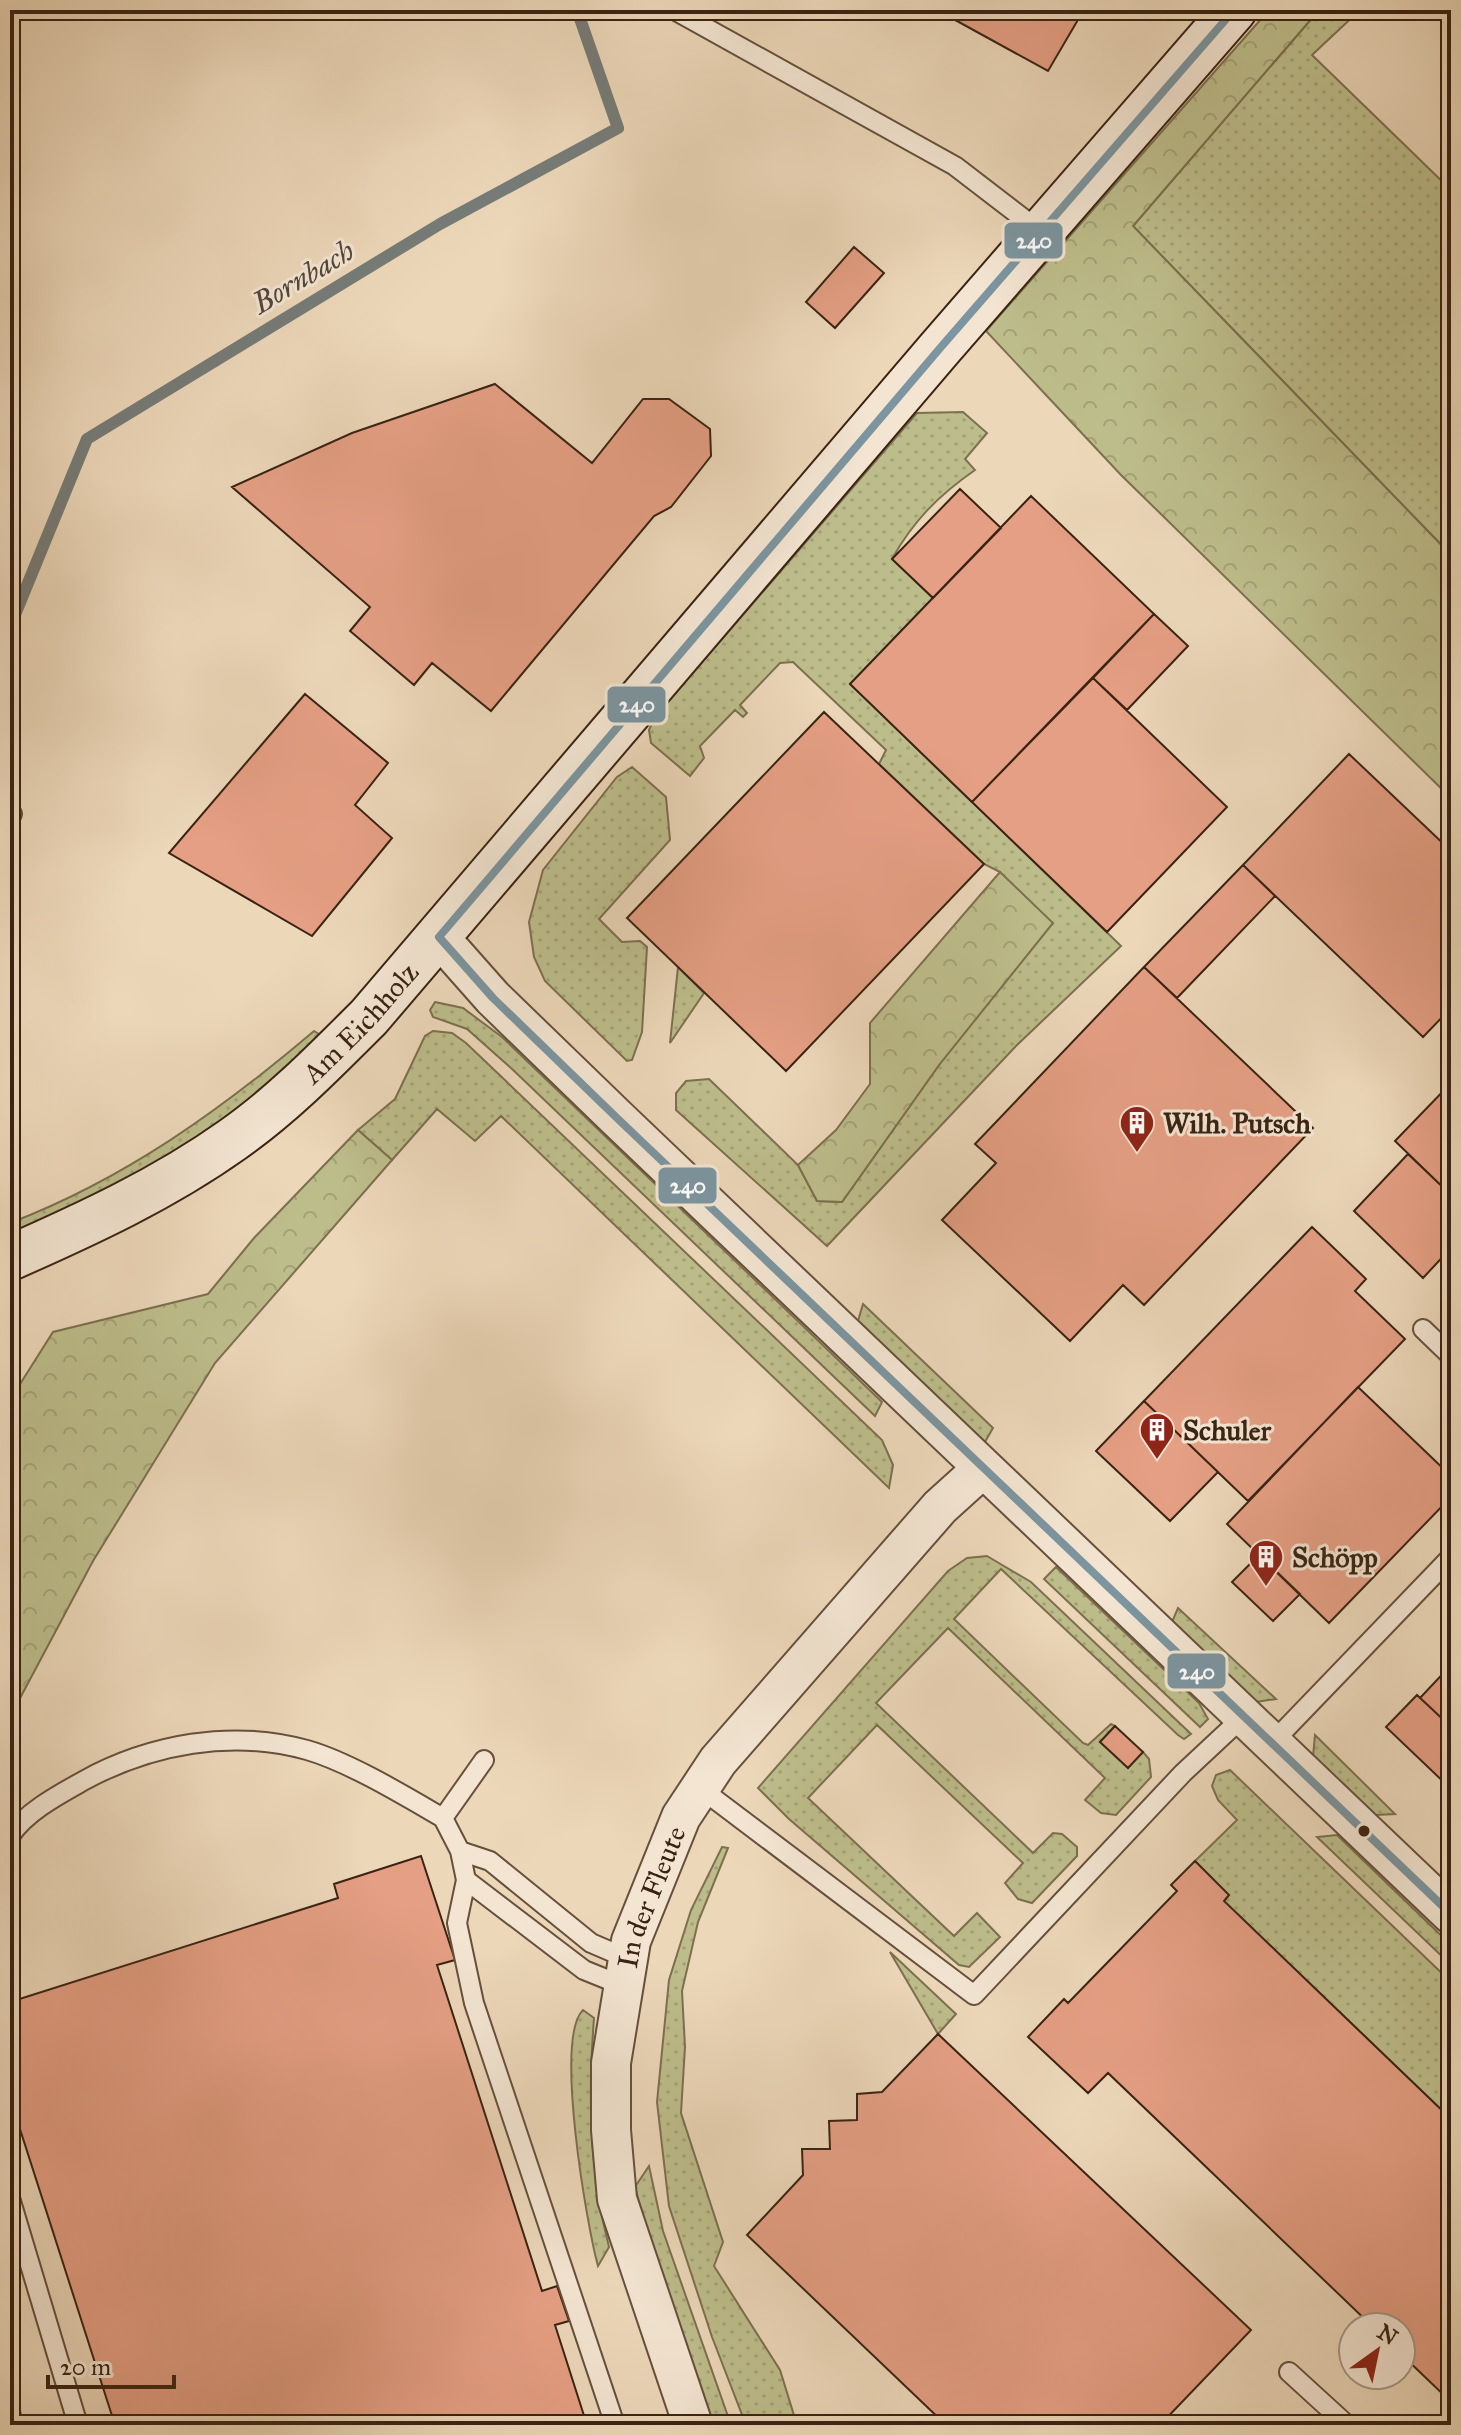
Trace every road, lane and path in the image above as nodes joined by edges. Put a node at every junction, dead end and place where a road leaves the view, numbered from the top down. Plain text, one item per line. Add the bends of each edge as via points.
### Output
1 (674, 10) edge
2 (1234, 10) edge
3 (1042, 233) junction
4 (439, 937) junction
5 (10, 1258) edge
6 (1423, 1329) dead end
7 (1451, 1356) edge
8 (982, 1469) junction
9 (1451, 1557) edge
10 (1243, 1717) junction
11 (1272, 1743) junction
12 (484, 1760) dead end
13 (700, 1788) junction
14 (443, 1818) junction
15 (10, 1836) edge
16 (460, 1851) junction
17 (466, 1880) junction
18 (1451, 1914) edge
19 (624, 1971) junction
20 (10, 2198) edge
21 (1289, 2372) dead end
22 (78, 2425) edge
23 (615, 2425) edge
24 (693, 2425) edge
25 (1347, 2425) edge

1 - 3 lane via 955,166
2 - 3 main road, Am Eichholz
3 - 4 main road, Am Eichholz
4 - 5 main road, Am Eichholz via 338,1048 233,1140 161,1185
4 - 8 street via 493,998
6 - 7 lane
8 - 10 street
8 - 13 street, In der Fleute via 940,1507
9 - 11 lane
10 - 11 street
10 - 13 lane via 1183,1773 974,1995
11 - 18 street
12 - 14 lane
13 - 19 street, In der Fleute via 661,1862
14 - 15 lane via 308,1750 241,1739 168,1747 100,1772 55,1797
14 - 16 lane
16 - 17 lane
16 - 19 lane via 490,1861
17 - 19 lane via 584,1970
17 - 23 lane via 457,1923 474,2003
19 - 24 street, In der Fleute via 611,2063 617,2199
20 - 22 lane
21 - 25 lane

